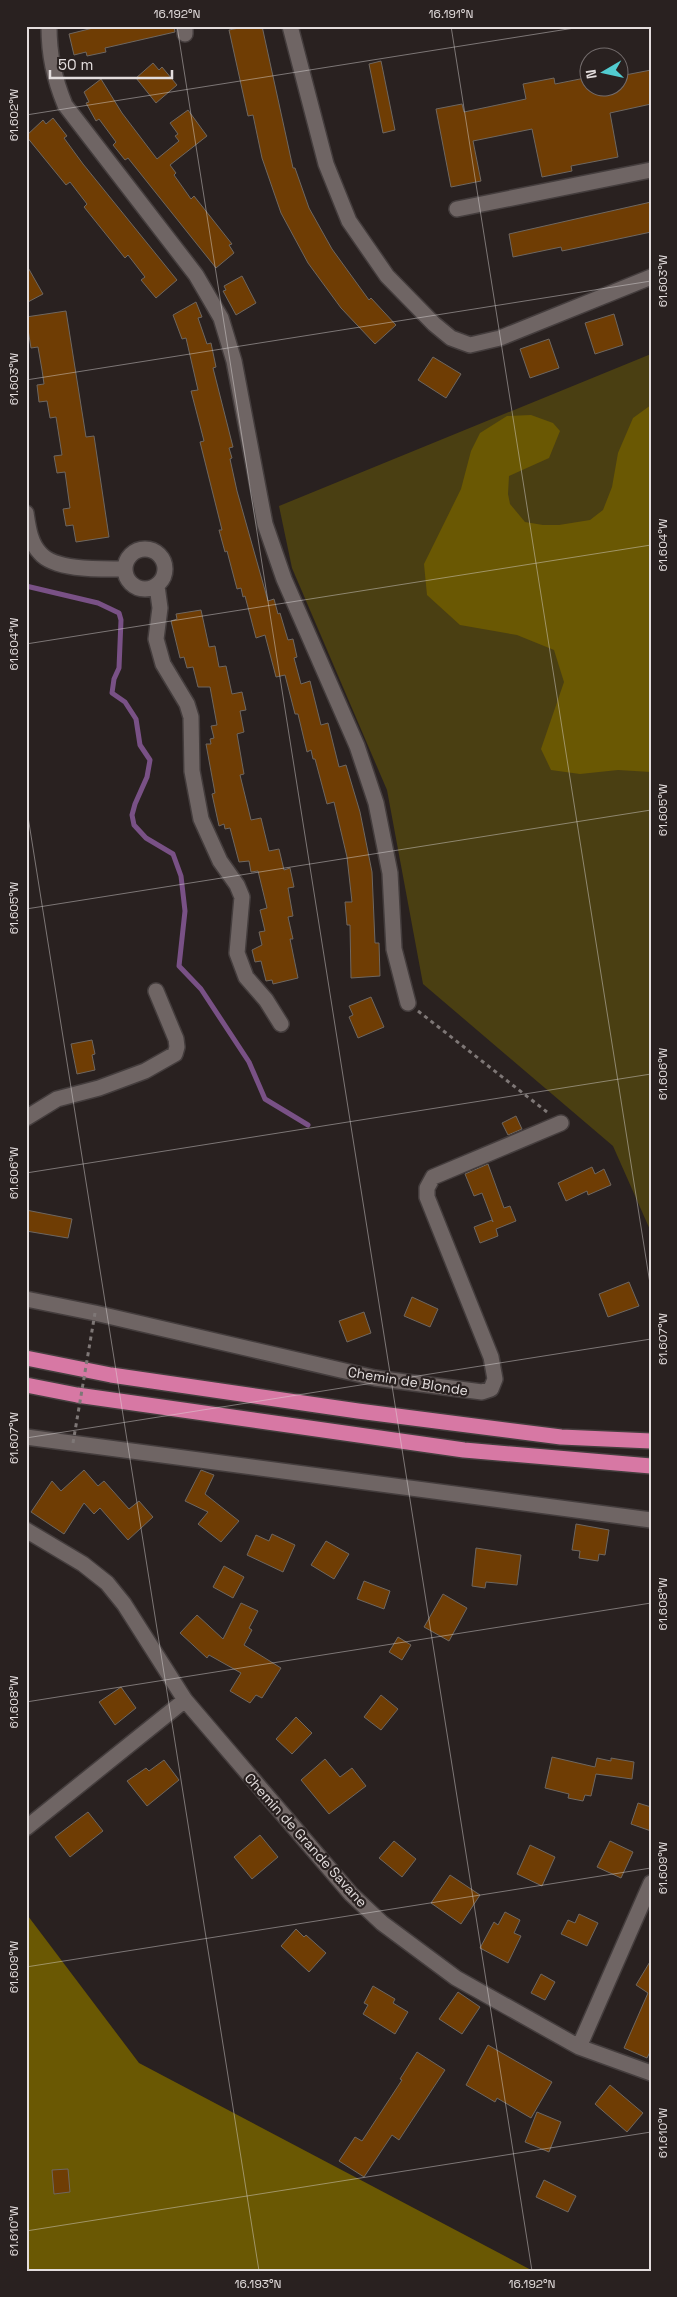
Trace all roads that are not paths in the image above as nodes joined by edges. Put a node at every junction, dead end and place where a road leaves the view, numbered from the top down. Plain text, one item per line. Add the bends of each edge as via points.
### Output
1 (49, 26) edge
2 (290, 26) edge
3 (651, 170) edge
4 (457, 209) dead end
5 (651, 277) edge
6 (26, 513) edge
7 (125, 569) junction
8 (157, 586) junction
9 (156, 992) dead end
10 (408, 1003) road end
11 (281, 1024) dead end
12 (26, 1118) edge
13 (561, 1123) road end
14 (26, 1299) edge
15 (26, 1358) edge
16 (26, 1385) edge
17 (26, 1437) edge
18 (651, 1441) edge
19 (651, 1466) edge
20 (651, 1520) edge
21 (26, 1530) edge
22 (185, 1700) junction
23 (26, 1828) edge
24 (651, 1883) edge
25 (579, 2048) junction
26 (651, 2073) edge

1 - 10 street via 49,51 55,81 65,105 196,274 221,318 234,361 265,524 284,579 357,746 376,803 390,873 394,949
2 - 5 street via 326,164 349,221 387,276 451,338 470,345 500,338
3 - 4 street
6 - 7 street via 29,532 39,553 51,562 66,566
7 - 8 street via 129,581 139,588
7 - 8 street via 135,552 154,552 160,556 165,568
8 - 11 street via 160,608 156,639 163,664 187,704 191,717 192,771 201,819 220,862 237,884 242,897 237,953 246,977
9 - 12 street via 176,1039 175,1054 145,1071 58,1100
13 - 14 street, Chemin de Blonde via 433,1177 427,1188 427,1197 491,1357 495,1379 491,1389 482,1392 375,1378
15 - 18 highway via 111,1375 358,1411 561,1437
16 - 19 highway via 464,1450
17 - 20 street
21 - 22 street, Chemin de Grande Savane via 83,1564 107,1583
22 - 23 street
22 - 25 street, Chemin de Grande Savane via 351,1894 382,1923 456,1978
24 - 25 street
25 - 26 street, Chemin de Grande Savane

